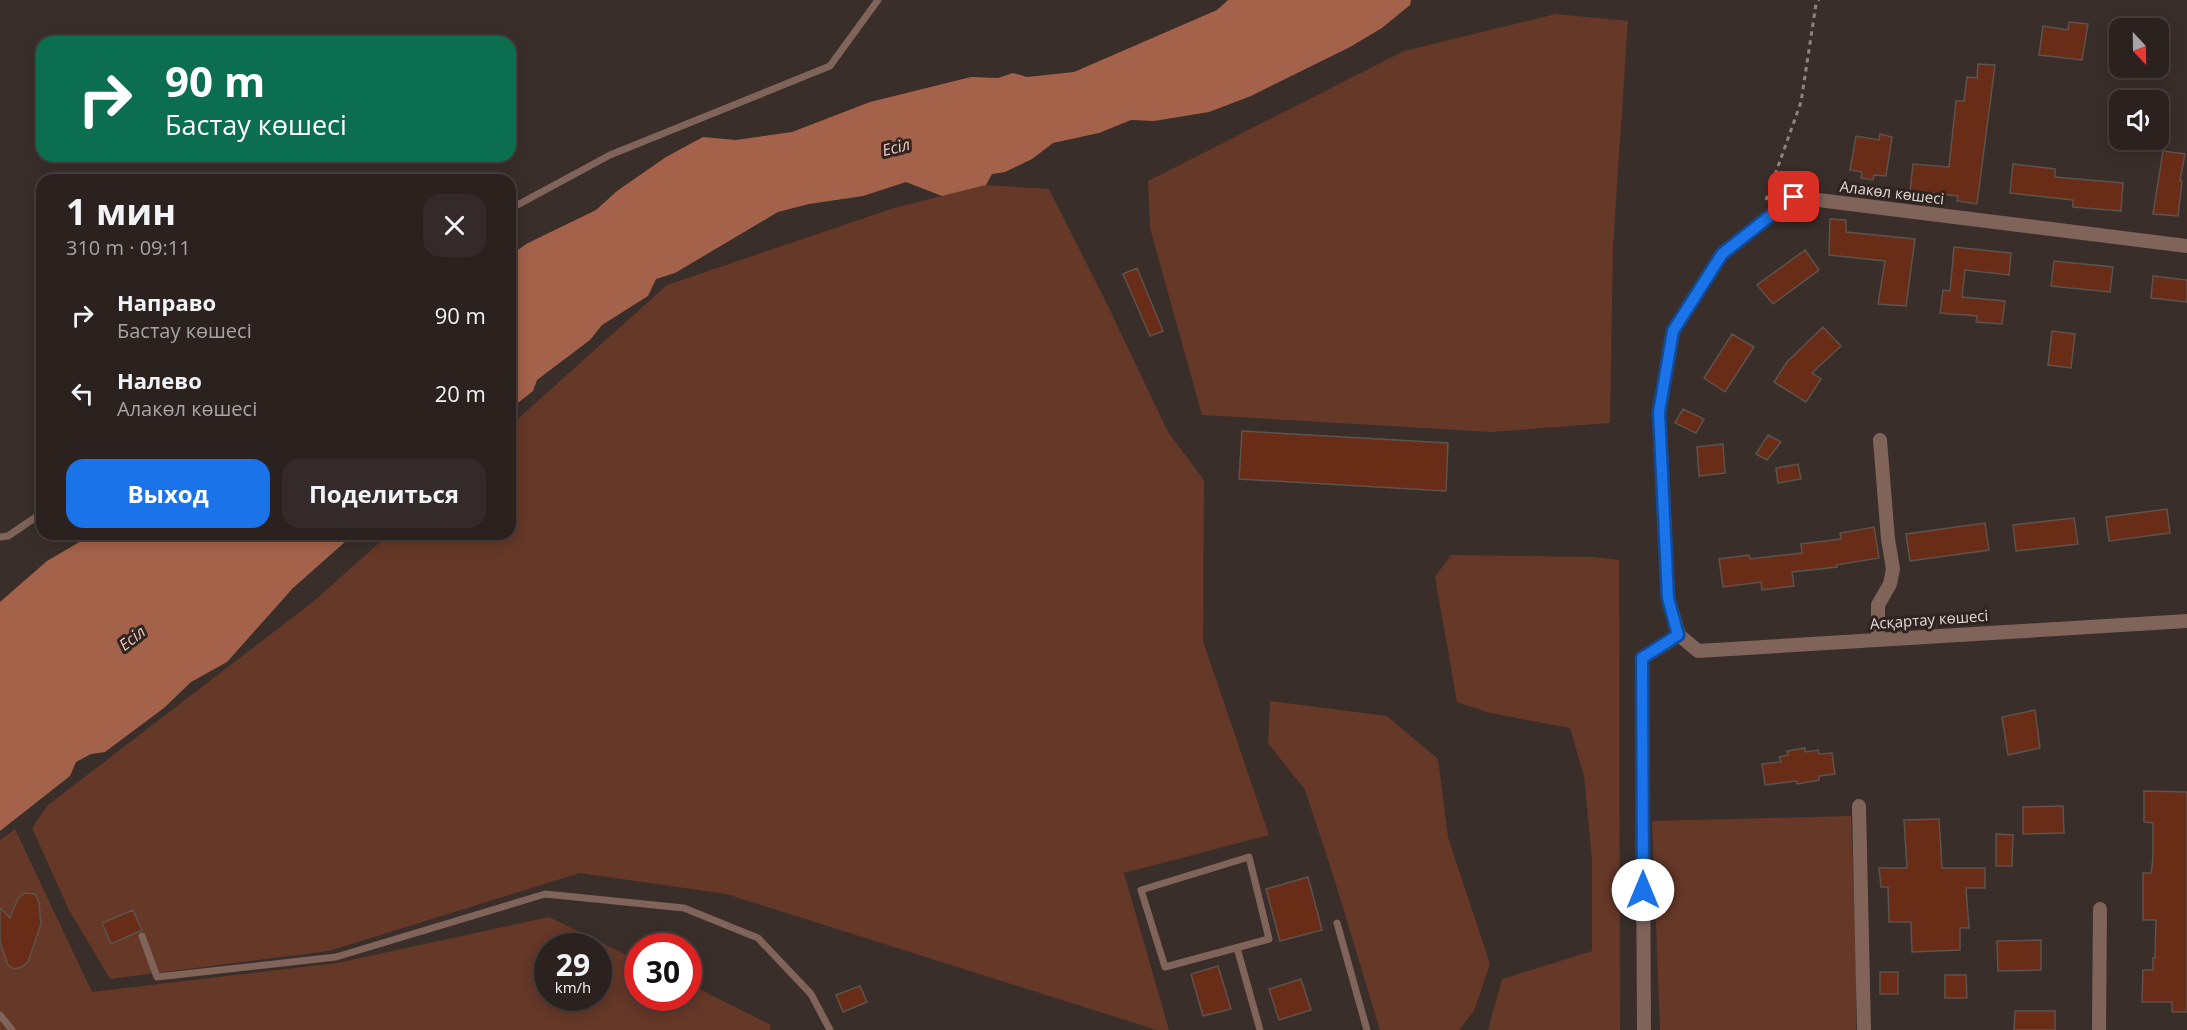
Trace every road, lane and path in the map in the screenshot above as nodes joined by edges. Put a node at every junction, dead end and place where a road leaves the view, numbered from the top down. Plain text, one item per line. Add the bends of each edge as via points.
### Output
1 (878, 0) edge
2 (1819, 0) edge
3 (1765, 202) dead end
4 (516, 207) edge
5 (2187, 246) edge
6 (1880, 440) dead end
7 (36, 517) edge
8 (0, 537) edge
9 (2187, 621) edge
10 (1678, 635) junction
11 (1878, 640) junction
12 (1859, 806) dead end
13 (2100, 909) dead end
14 (1337, 923) dead end
15 (142, 936) dead end
16 (1237, 948) junction
17 (0, 1015) edge
18 (12, 1030) edge
19 (830, 1030) edge
20 (1260, 1030) edge
21 (1367, 1030) edge
22 (1644, 1030) edge
23 (1864, 1030) edge
24 (2099, 1030) edge

1 - 4 lane via 830,66 610,155
2 - 3 path via 1801,102
5 - 10 street, Алакөл көшесі via 1794,197 1752,228 1722,254 1673,331 1659,412 1668,598
6 - 11 street via 1893,569 1878,605
7 - 8 lane via 8,536
9 - 11 street, Асқартау көшесі
10 - 11 street, Асқартау көшесі via 1698,651
10 - 22 street via 1642,658
12 - 23 street
13 - 24 street
14 - 21 lane
15 - 19 lane via 157,977 336,957 545,894 684,908 758,938 811,994
16 - 16 lane via 1269,939 1249,857 1142,890 1165,967
16 - 20 lane
17 - 18 lane

